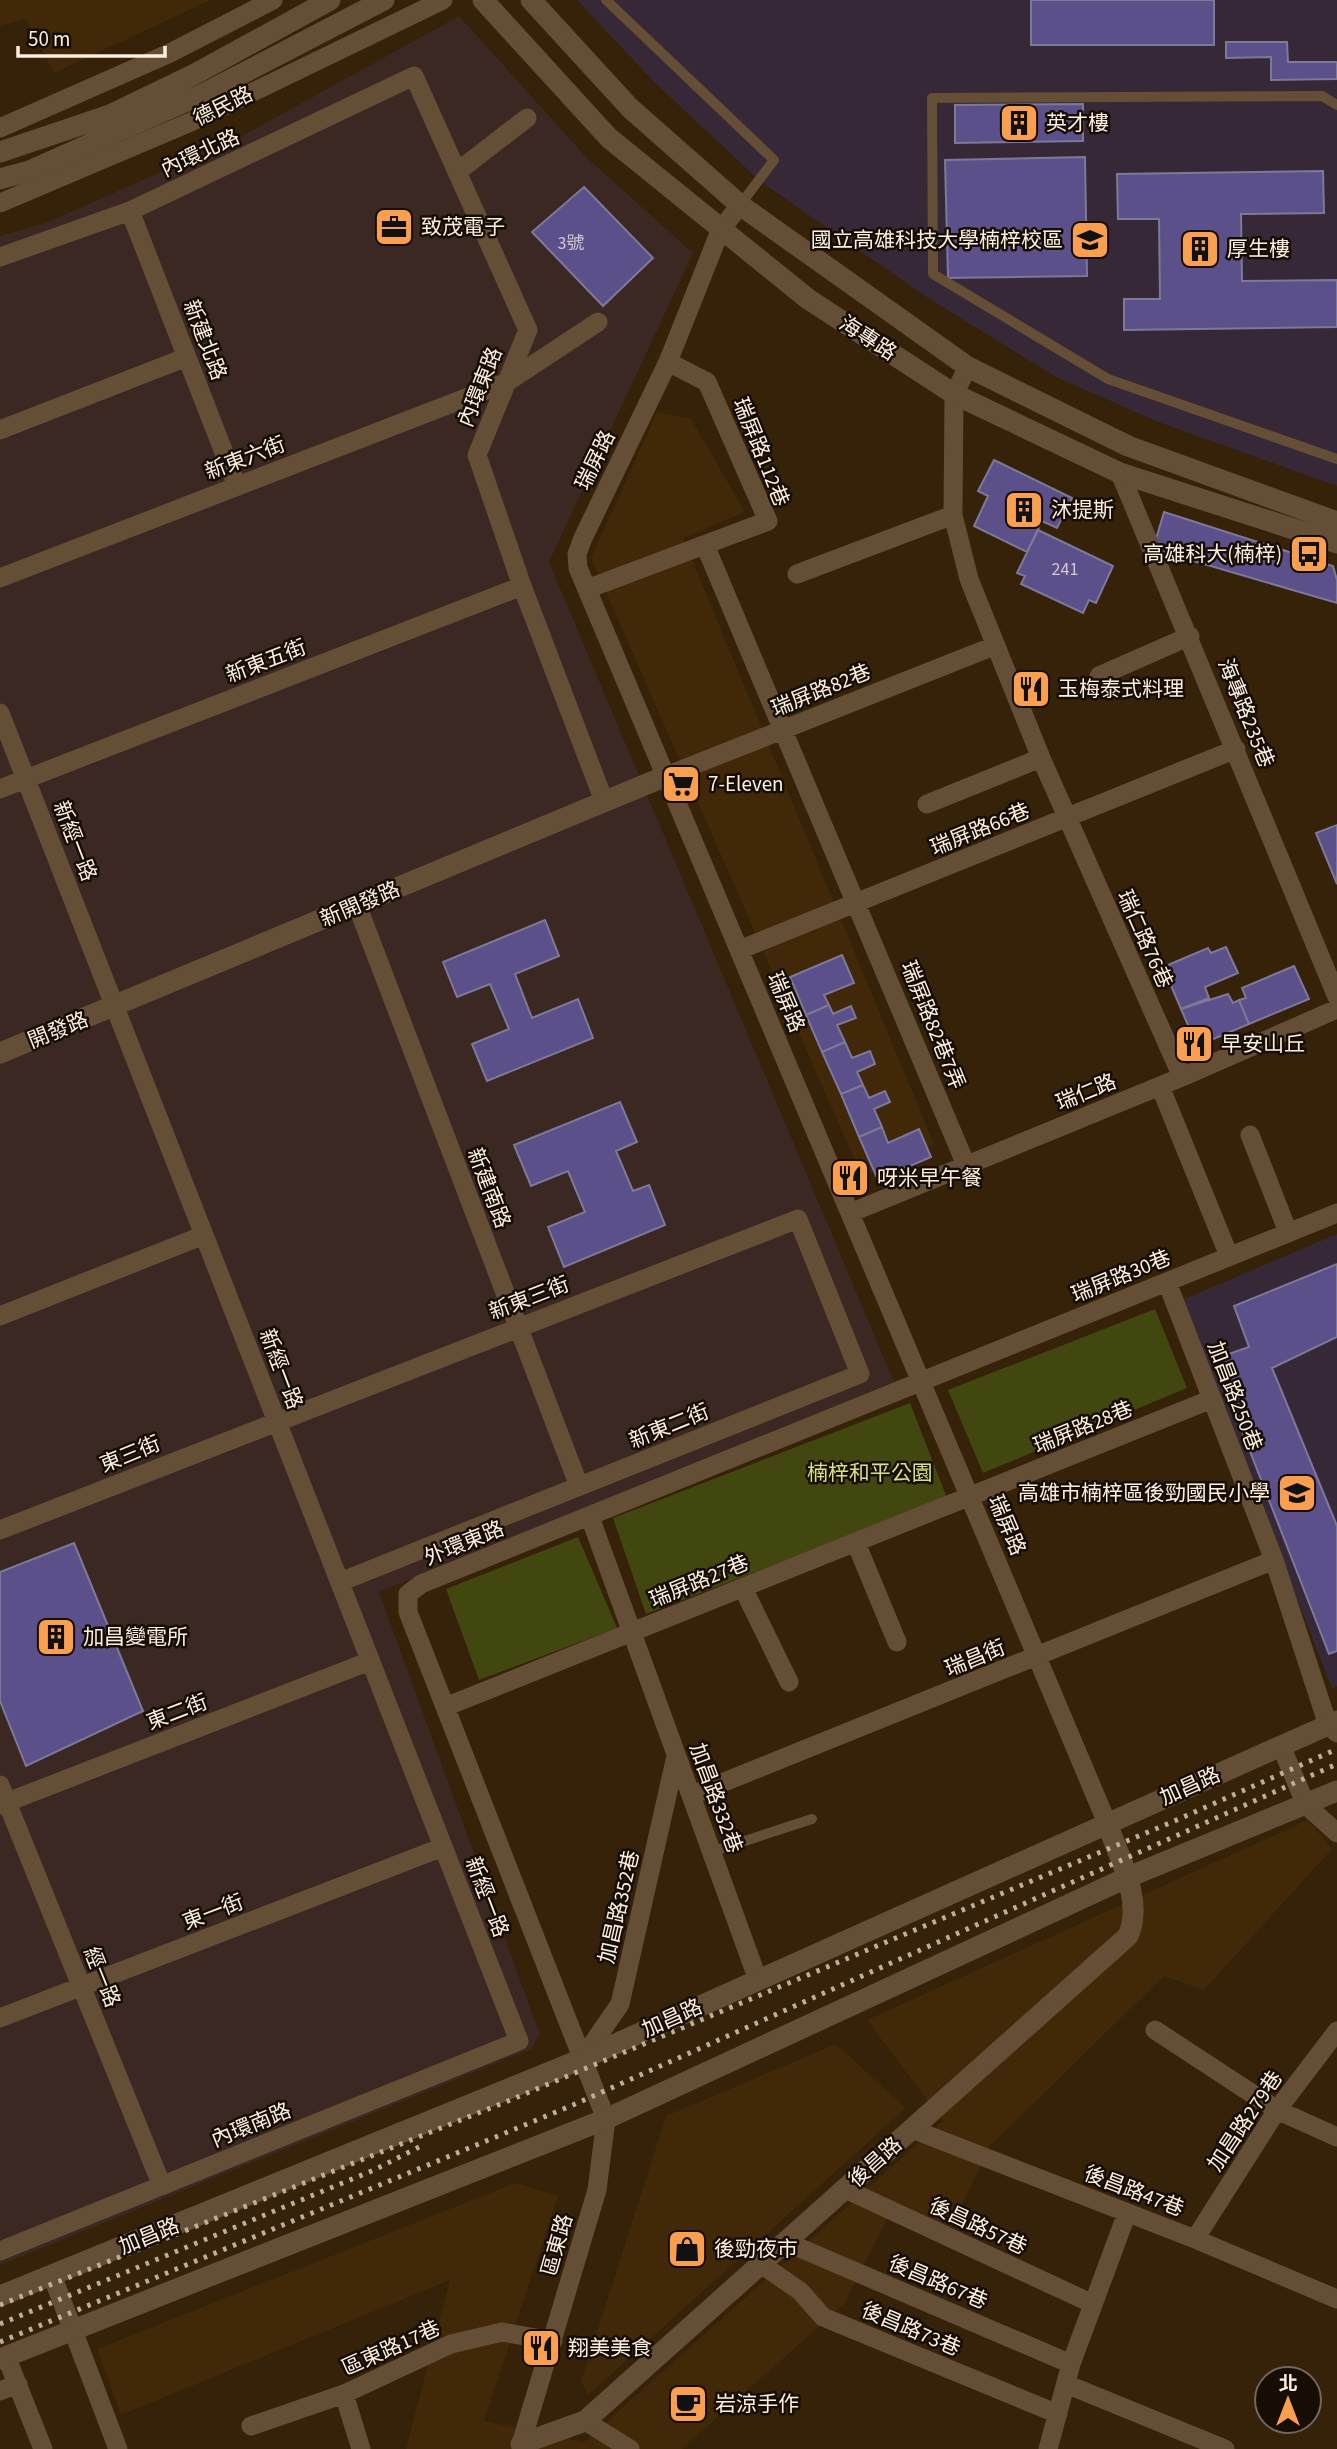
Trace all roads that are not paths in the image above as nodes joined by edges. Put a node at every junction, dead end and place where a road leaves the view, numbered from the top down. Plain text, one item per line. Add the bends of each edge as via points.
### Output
1 (273, 0) edge
2 (330, 0) edge
3 (384, 0) edge
4 (443, 0) edge
5 (483, 0) edge
6 (531, 0) edge
7 (606, 0) edge
8 (414, 76) joint
9 (1337, 105) edge
10 (527, 118) dead end
11 (0, 128) edge
12 (0, 152) edge
13 (457, 172) junction
14 (0, 179) edge
15 (0, 203) edge
16 (740, 205) junction
17 (130, 211) junction
18 (720, 231) junction
19 (0, 257) edge
20 (598, 322) dead end
21 (187, 357) junction
22 (667, 362) junction
23 (968, 367) junction
24 (507, 382) junction
25 (954, 394) junction
26 (0, 430) edge
27 (1128, 446) junction
28 (1337, 459) edge
29 (1121, 473) junction
30 (237, 485) junction
31 (953, 515) junction
32 (1337, 522) edge
33 (1337, 544) edge
34 (705, 545) junction
35 (797, 575) dead end
36 (0, 578) edge
37 (522, 586) junction
38 (587, 589) junction
39 (1190, 636) junction
40 (994, 646) junction
41 (1099, 676) dead end
42 (0, 713) edge
43 (783, 729) junction
44 (1236, 749) junction
45 (1041, 758) junction
46 (666, 776) junction
47 (26, 779) junction
48 (0, 789) edge
49 (604, 801) junction
50 (927, 804) dead end
51 (1067, 819) junction
52 (858, 902) junction
53 (357, 905) junction
54 (739, 950) junction
55 (1337, 997) edge
56 (115, 1007) junction
57 (1337, 1009) edge
58 (0, 1053) edge
59 (1182, 1077) junction
60 (1160, 1086) junction
61 (1250, 1135) dead end
62 (966, 1165) junction
63 (850, 1213) junction
64 (1337, 1213) edge
65 (798, 1219) joint
66 (1288, 1233) junction
67 (204, 1236) junction
68 (1229, 1256) junction
69 (1167, 1282) junction
70 (0, 1316) edge
71 (518, 1327) junction
72 (921, 1382) junction
73 (1212, 1399) junction
74 (276, 1420) junction
75 (579, 1486) junction
76 (970, 1497) junction
77 (590, 1517) junction
78 (0, 1530) edge
79 (856, 1543) junction
80 (1274, 1560) junction
81 (340, 1582) junction
82 (743, 1588) junction
83 (632, 1632) junction
84 (897, 1642) dead end
85 (1039, 1657) junction
86 (370, 1661) junction
87 (789, 1682) dead end
88 (445, 1707) junction
89 (1334, 1727) edge
90 (1281, 1746) junction
91 (676, 1756) junction
92 (1337, 1791) edge
93 (692, 1795) junction
94 (2, 1797) edge
95 (1306, 1805) junction
96 (812, 1819) dead end
97 (1107, 1823) junction
98 (1337, 1833) edge
99 (443, 1847) junction
100 (711, 1852) junction
101 (1126, 1878) junction
102 (758, 1980) junction
103 (82, 1987) junction
104 (0, 2018) edge
105 (1155, 2031) dead end
106 (1337, 2031) edge
107 (519, 2041) joint
108 (582, 2059) junction
109 (1277, 2110) junction
110 (606, 2119) junction
111 (912, 2129) junction
112 (1337, 2137) edge
113 (162, 2186) junction
114 (845, 2189) junction
115 (1127, 2213) junction
116 (1195, 2239) junction
117 (786, 2242) junction
118 (0, 2251) edge
119 (761, 2264) junction
120 (52, 2275) junction
121 (0, 2297) edge
122 (1337, 2299) edge
123 (1093, 2304) junction
124 (74, 2328) junction
125 (553, 2340) junction
126 (3, 2357) edge
127 (1071, 2364) junction
128 (1066, 2384) junction
129 (9, 2387) edge
130 (344, 2394) junction
131 (1058, 2414) junction
132 (585, 2421) junction
133 (251, 2426) dead end
134 (521, 2447) edge
135 (43, 2449) edge
136 (118, 2449) edge
137 (361, 2449) edge
138 (630, 2449) edge
139 (1048, 2449) edge
140 (1225, 2449) edge

1 - 11 street via 170,53
2 - 12 street, 德民路 via 110,115
3 - 14 street, 德民路 via 205,93
4 - 15 street, 德民路 via 193,121
5 - 18 street, 海專路 via 609,138
6 - 16 street, 海專路 via 630,108
7 - 16 lane via 774,160
8 - 13 street, 內環東路
8 - 17 street, 內環北路
9 - 28 lane via 1322,96 932,98 933,274 1108,379
10 - 13 street
13 - 24 street, 內環東路 via 528,330
16 - 18 street, 瑞屏路
16 - 23 street, 海專路
17 - 19 street, 內環北路
17 - 21 street, 新建北路
18 - 22 street, 瑞屏路
18 - 25 street, 海專路 via 808,299
20 - 24 street, 新東六街
21 - 26 street
21 - 30 street, 新建北路
22 - 34 street, 瑞屏路112巷 via 707,382 768,521
22 - 38 street, 瑞屏路 via 577,554
23 - 25 street
23 - 27 street, 海專路
24 - 30 street, 新東六街
24 - 37 street, 內環東路 via 477,455
25 - 29 street, 海專路
25 - 31 street
27 - 29 lane
27 - 32 street, 海專路
29 - 33 street, 海專路
29 - 39 street, 海專路235巷
30 - 36 street, 新東六街
31 - 35 street
31 - 40 street via 969,579
34 - 38 street, 瑞屏路112巷
34 - 43 street
37 - 47 street, 新東五街
37 - 49 street, 內環東路
38 - 46 street, 瑞屏路
39 - 41 street
39 - 44 street, 海專路235巷
40 - 43 street, 瑞屏路82巷
40 - 45 street
42 - 47 street, 新經一路
43 - 46 street, 瑞屏路82巷
43 - 52 street, 瑞屏路82巷7弄
44 - 51 street, 瑞屏路66巷
44 - 55 street, 海專路235巷
45 - 50 street
45 - 51 street
46 - 49 street, 新開發路
46 - 54 street, 瑞屏路
47 - 48 street, 新東五街
47 - 56 street, 新經一路
49 - 53 street, 新開發路
51 - 52 street, 瑞屏路66巷
51 - 59 street, 瑞仁路76巷
52 - 54 street, 瑞屏路66巷
52 - 62 street, 瑞屏路82巷7弄
53 - 56 street, 新開發路
53 - 71 street, 新建南路
54 - 63 street, 瑞屏路
56 - 58 street, 開發路
56 - 67 street, 新經一路
57 - 59 street, 瑞仁路
59 - 60 street, 瑞仁路
60 - 62 street, 瑞仁路
60 - 68 street
61 - 66 street
62 - 63 street, 瑞仁路
63 - 72 street, 瑞屏路
64 - 66 street, 瑞屏路30巷
65 - 71 street, 新東三街
65 - 75 street, 新東二街 via 860,1374
66 - 68 street, 瑞屏路30巷
67 - 70 street
67 - 74 street, 新經一路
68 - 69 street, 瑞屏路30巷
69 - 72 street, 瑞屏路30巷
69 - 73 street, 加昌路250巷
71 - 74 street, 新東三街
71 - 75 street, 新建南路
72 - 76 street, 瑞屏路
72 - 77 street, 外環東路
73 - 76 street, 瑞屏路28巷
73 - 80 street, 加昌路250巷
74 - 78 street, 東三街
74 - 81 street, 新經一路
75 - 81 street, 新東二街
76 - 79 street, 瑞屏路27巷
76 - 85 street, 瑞屏路
77 - 83 street
77 - 88 street, 外環東路 via 421,1584 408,1594 408,1612
79 - 82 street, 瑞屏路27巷
79 - 84 street
80 - 85 street, 瑞昌街
80 - 89 street, 加昌路250巷
81 - 86 street, 新經一路
82 - 83 street, 瑞屏路27巷
82 - 87 street
83 - 88 street, 瑞屏路27巷
83 - 91 street, 加昌路332巷
85 - 93 street, 瑞昌街
85 - 97 street, 瑞屏路
86 - 94 street, 東二街
86 - 99 street, 新經一路
88 - 108 street, 外環東路
89 - 90 street, 加昌路
90 - 95 street
90 - 97 street, 加昌路
91 - 93 street, 加昌路332巷
91 - 108 street, 加昌路352巷 via 620,2004
92 - 95 street
93 - 100 street, 加昌路332巷
94 - 103 street, 經一路
95 - 98 street
95 - 101 street
96 - 100 lane
97 - 101 street, 後昌路
97 - 102 street, 加昌路
99 - 103 street, 東一街
99 - 107 street, 新經一路
100 - 102 street, 加昌路332巷
101 - 110 street
101 - 111 street, 後昌路 via 1135,1921 1128,1936
102 - 108 street, 加昌路
103 - 104 street, 東一街
103 - 113 street, 經一路
105 - 109 street
106 - 109 street, 加昌路279巷
107 - 113 street, 內環南路
108 - 110 street, 區東路
108 - 120 street, 加昌路
109 - 112 street
109 - 116 street, 加昌路279巷
110 - 124 street
110 - 125 street, 區東路 via 597,2190
111 - 114 street, 後昌路
111 - 115 street, 後昌路47巷
113 - 118 street, 內環南路
114 - 117 street, 後昌路
114 - 123 street, 後昌路57巷
115 - 116 street, 後昌路47巷
115 - 123 street
116 - 122 street, 後昌路47巷
117 - 119 street, 後昌路
117 - 127 street, 後昌路67巷
119 - 131 street, 後昌路73巷 via 800,2291 823,2317
119 - 132 street, 後昌路
120 - 121 street, 加昌路
120 - 124 street
123 - 127 street
124 - 126 street
124 - 136 street
125 - 130 street, 區東路17巷 via 502,2332 451,2344
125 - 134 street, 區東路
126 - 129 street
127 - 128 street
128 - 131 street
128 - 140 street
129 - 135 street
130 - 133 street, 區東路17巷
130 - 137 street
131 - 139 street
132 - 134 street, 後昌路
132 - 138 street

